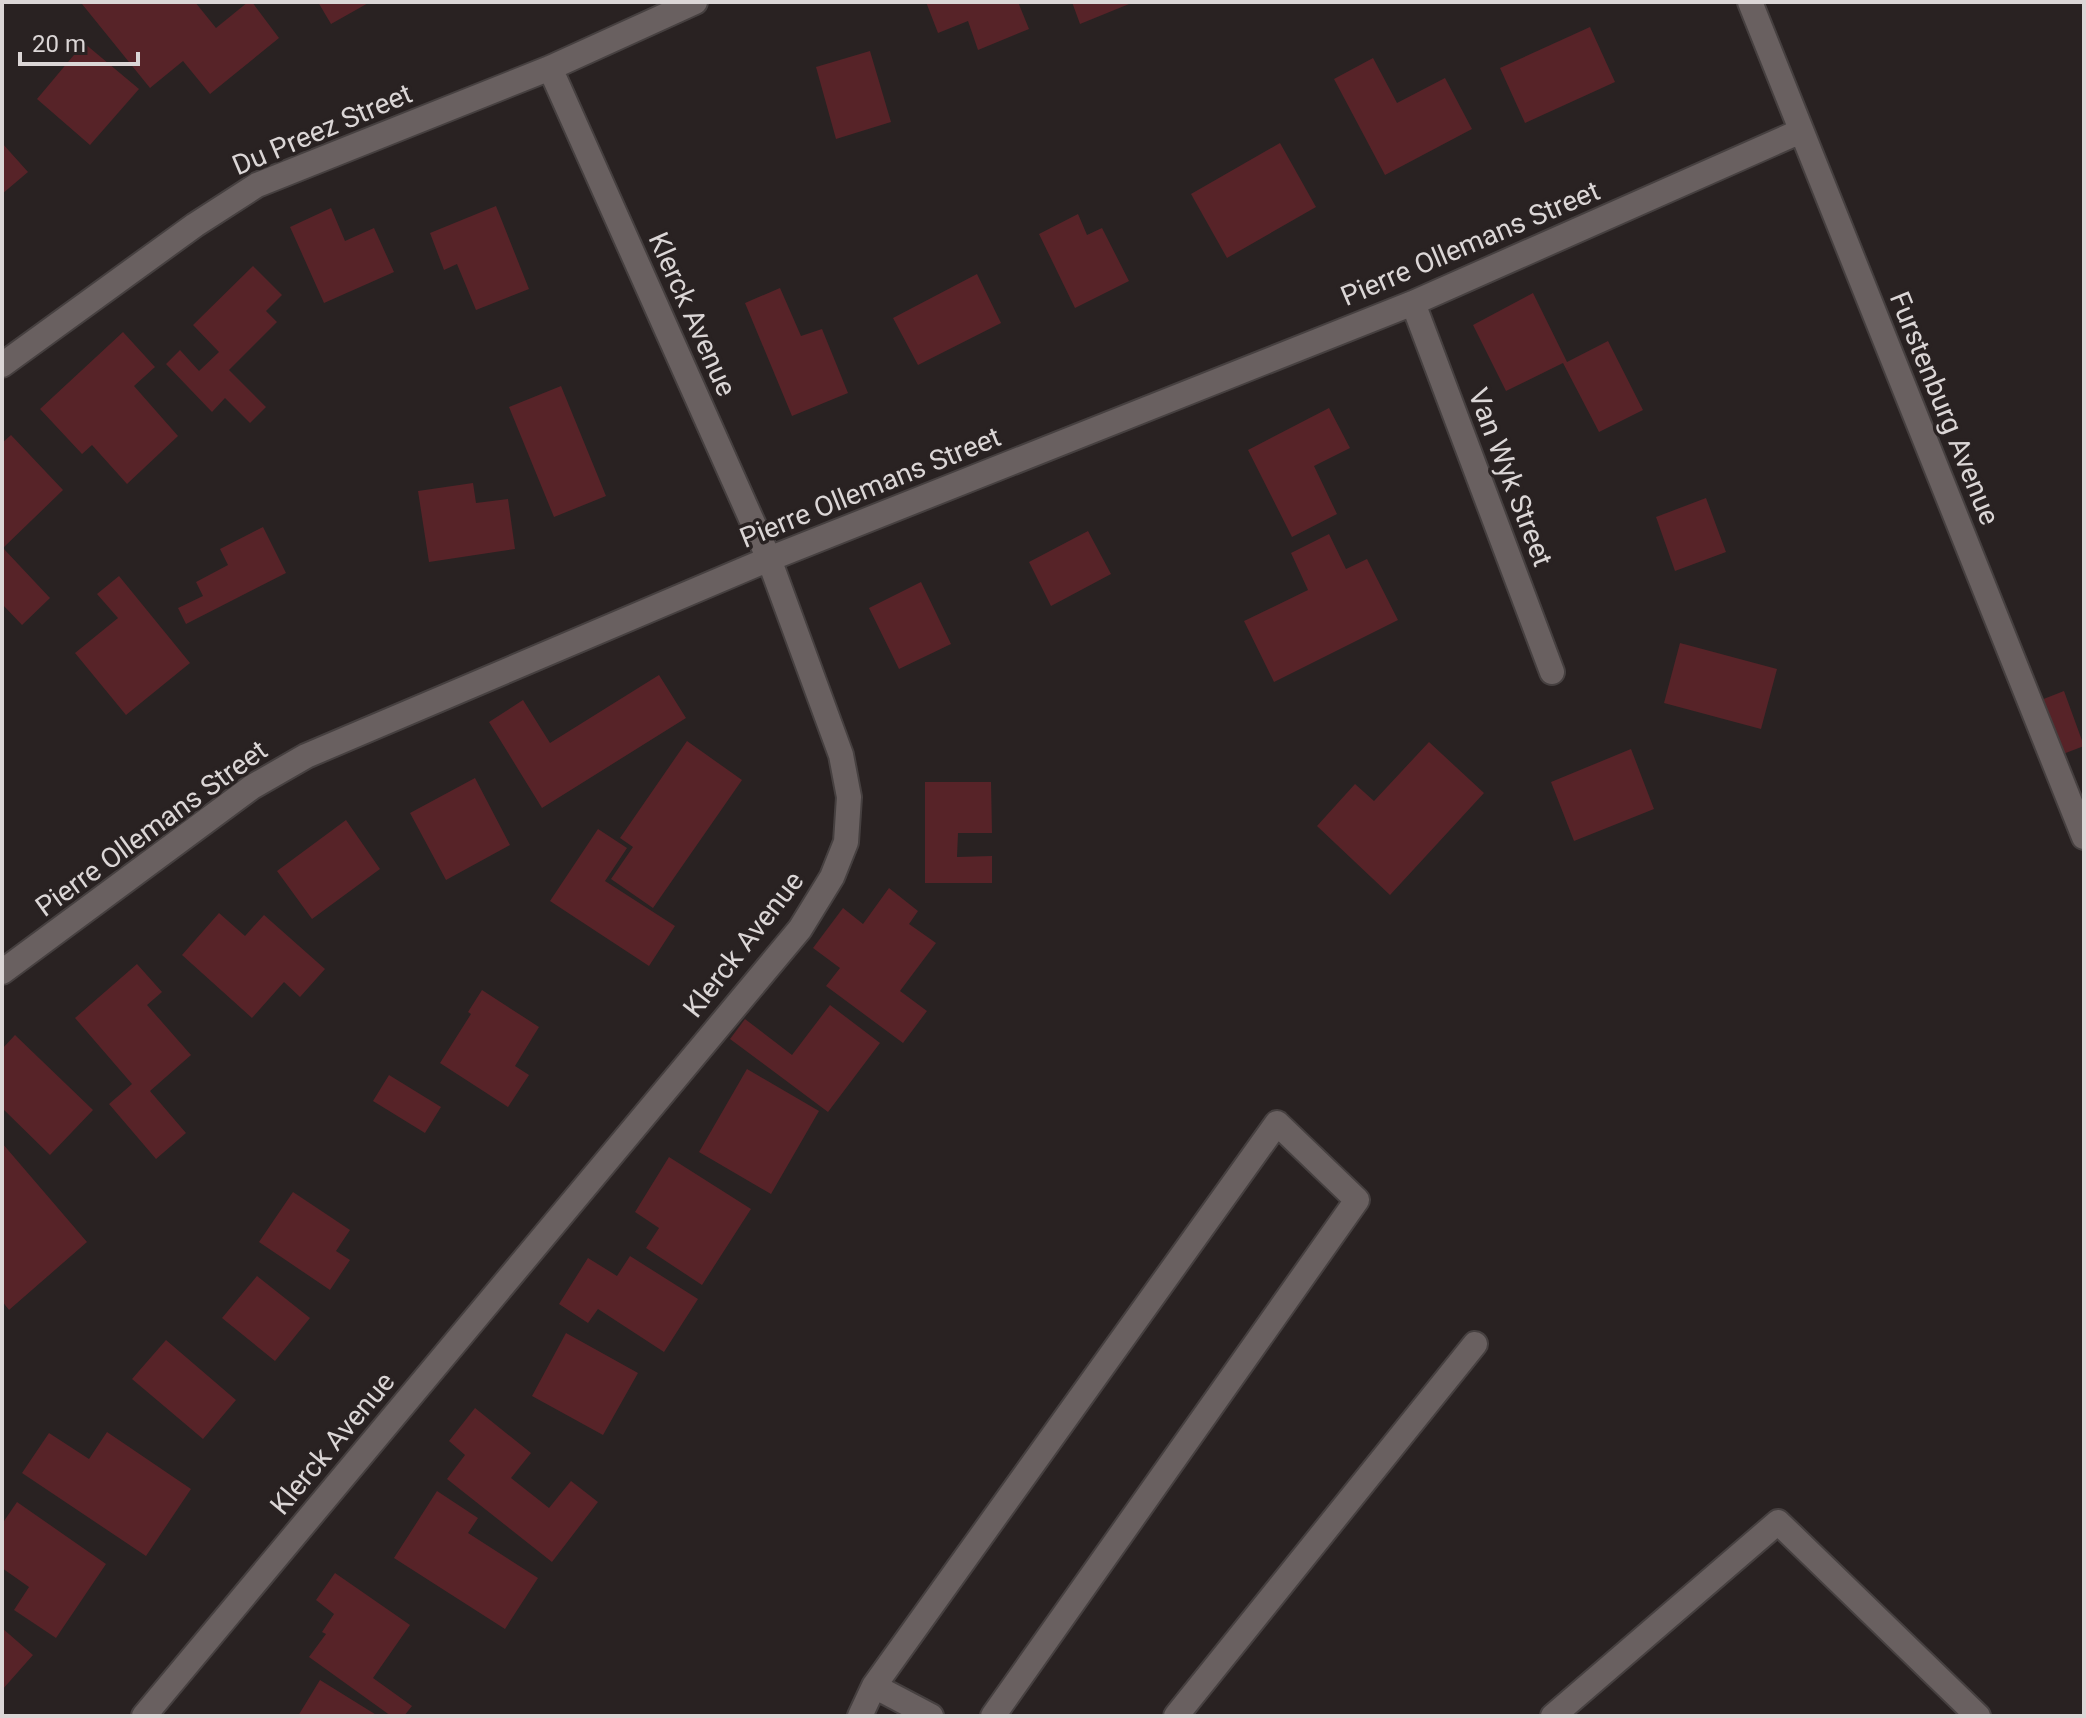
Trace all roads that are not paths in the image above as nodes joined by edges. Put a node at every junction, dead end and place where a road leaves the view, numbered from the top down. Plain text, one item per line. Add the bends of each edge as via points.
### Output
1 (695, 2) edge
2 (1750, 2) edge
3 (550, 68) junction
4 (1801, 131) junction
5 (1413, 303) junction
6 (2, 365) edge
7 (769, 559) junction
8 (1552, 672) dead end
9 (2083, 832) edge
10 (2, 972) edge
11 (1475, 1344) dead end
12 (874, 1686) junction
13 (144, 1716) edge
14 (860, 1716) edge
15 (931, 1716) edge
16 (993, 1716) edge
17 (1176, 1716) edge
18 (1553, 1716) edge
19 (1978, 1716) edge

1 - 3 street, Du Preez Street
2 - 4 street, Furstenburg Avenue
3 - 6 street, Du Preez Street via 257,185
3 - 7 street, Klerck Avenue
4 - 5 street, Pierre Ollemans Street
4 - 9 street, Furstenburg Avenue
5 - 7 street, Pierre Ollemans Street
5 - 8 street, Van Wyk Street
7 - 10 street, Pierre Ollemans Street via 287,766
7 - 13 street, Klerck Avenue via 841,755 849,797 846,842 832,877 800,929
11 - 17 street
12 - 14 street
12 - 15 street
12 - 16 street via 1277,1123 1357,1200
18 - 19 street via 1778,1522

